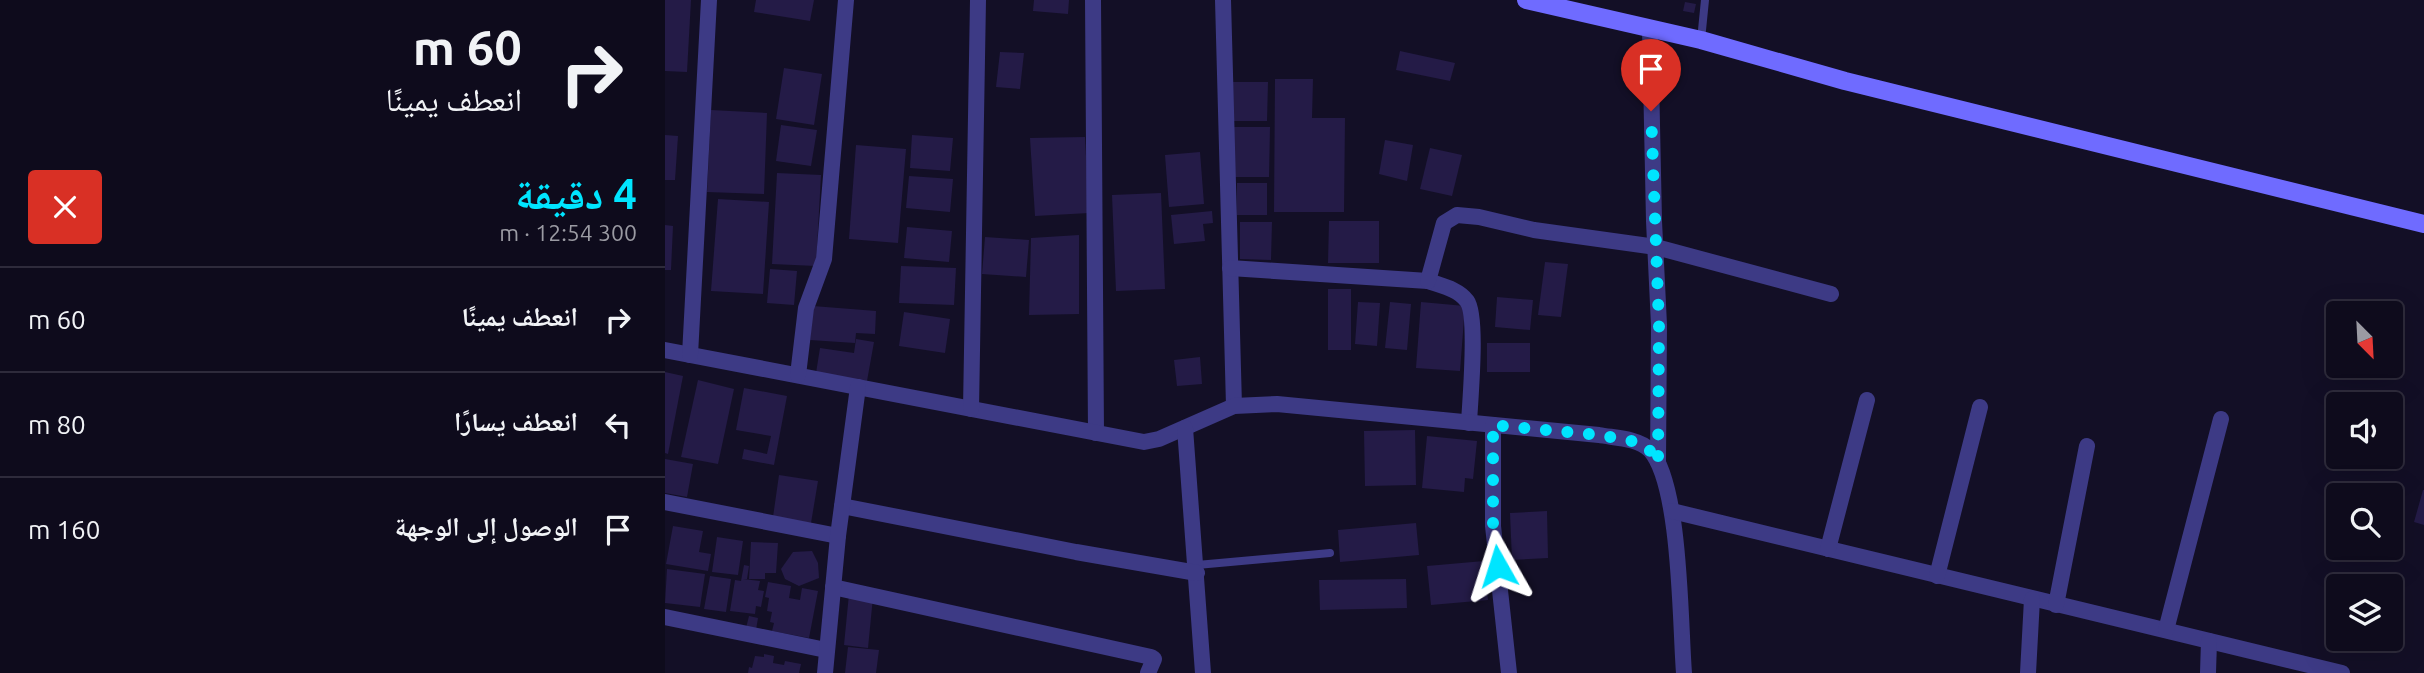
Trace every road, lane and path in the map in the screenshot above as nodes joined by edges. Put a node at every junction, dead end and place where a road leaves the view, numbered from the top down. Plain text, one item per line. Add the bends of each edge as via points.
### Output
1 (709, 0) edge
2 (846, 0) edge
3 (978, 0) edge
4 (1093, 0) edge
5 (1223, 0) edge
6 (1525, 0) edge
7 (1705, 0) edge
8 (1650, 28) junction
9 (1701, 40) junction
10 (2424, 224) edge
11 (1656, 247) junction
12 (1230, 268) junction
13 (1428, 281) junction
14 (1831, 293) dead end
15 (665, 350) edge
16 (690, 355) junction
17 (798, 375) junction
18 (858, 387) junction
19 (1867, 400) dead end
20 (1234, 406) junction
21 (1980, 407) dead end
22 (971, 409) junction
23 (2221, 419) dead end
24 (1469, 423) junction
25 (1493, 425) junction
26 (1185, 428) junction
27 (1096, 433) junction
28 (2087, 446) dead end
29 (1658, 463) junction
30 (665, 502) edge
31 (842, 506) junction
32 (1672, 511) junction
33 (838, 536) junction
34 (1828, 549) junction
35 (1330, 553) dead end
36 (1197, 569) junction
37 (1937, 576) junction
38 (832, 587) junction
39 (2032, 599) junction
40 (2056, 605) junction
41 (665, 617) edge
42 (2166, 630) junction
43 (2209, 640) junction
44 (826, 650) junction
45 (825, 673) edge
46 (1148, 673) edge
47 (1203, 673) edge
48 (1509, 673) edge
49 (1684, 673) edge
50 (2028, 673) edge
51 (2208, 673) edge
52 (2342, 673) edge

1 - 16 street
2 - 17 street via 824,260 806,307
3 - 22 street
4 - 27 street
5 - 12 street
6 - 8 street
7 - 9 lane
8 - 9 street
8 - 11 street
9 - 10 street via 1845,81
11 - 13 street via 1457,215 1444,223
11 - 14 street
11 - 29 street
12 - 13 street
12 - 20 street
13 - 24 street via 1458,292 1469,304
15 - 16 street
16 - 17 street
17 - 18 street
18 - 22 street
18 - 31 street
19 - 34 street
20 - 24 street via 1277,404
20 - 26 street
21 - 37 street
22 - 27 street
23 - 42 street
24 - 25 street
25 - 29 street via 1637,442 1648,448
25 - 48 street via 1493,526
26 - 27 street via 1144,442
26 - 36 street
28 - 40 street
29 - 32 street
30 - 33 street
31 - 33 street
31 - 36 street via 1076,552
32 - 34 street
32 - 49 street
33 - 38 street
34 - 37 street
35 - 36 lane
36 - 47 street
37 - 39 street
38 - 44 street
38 - 46 street via 1151,657
39 - 40 street
39 - 50 street
40 - 42 street
41 - 44 street
42 - 43 street
43 - 51 street
43 - 52 street
44 - 45 street

